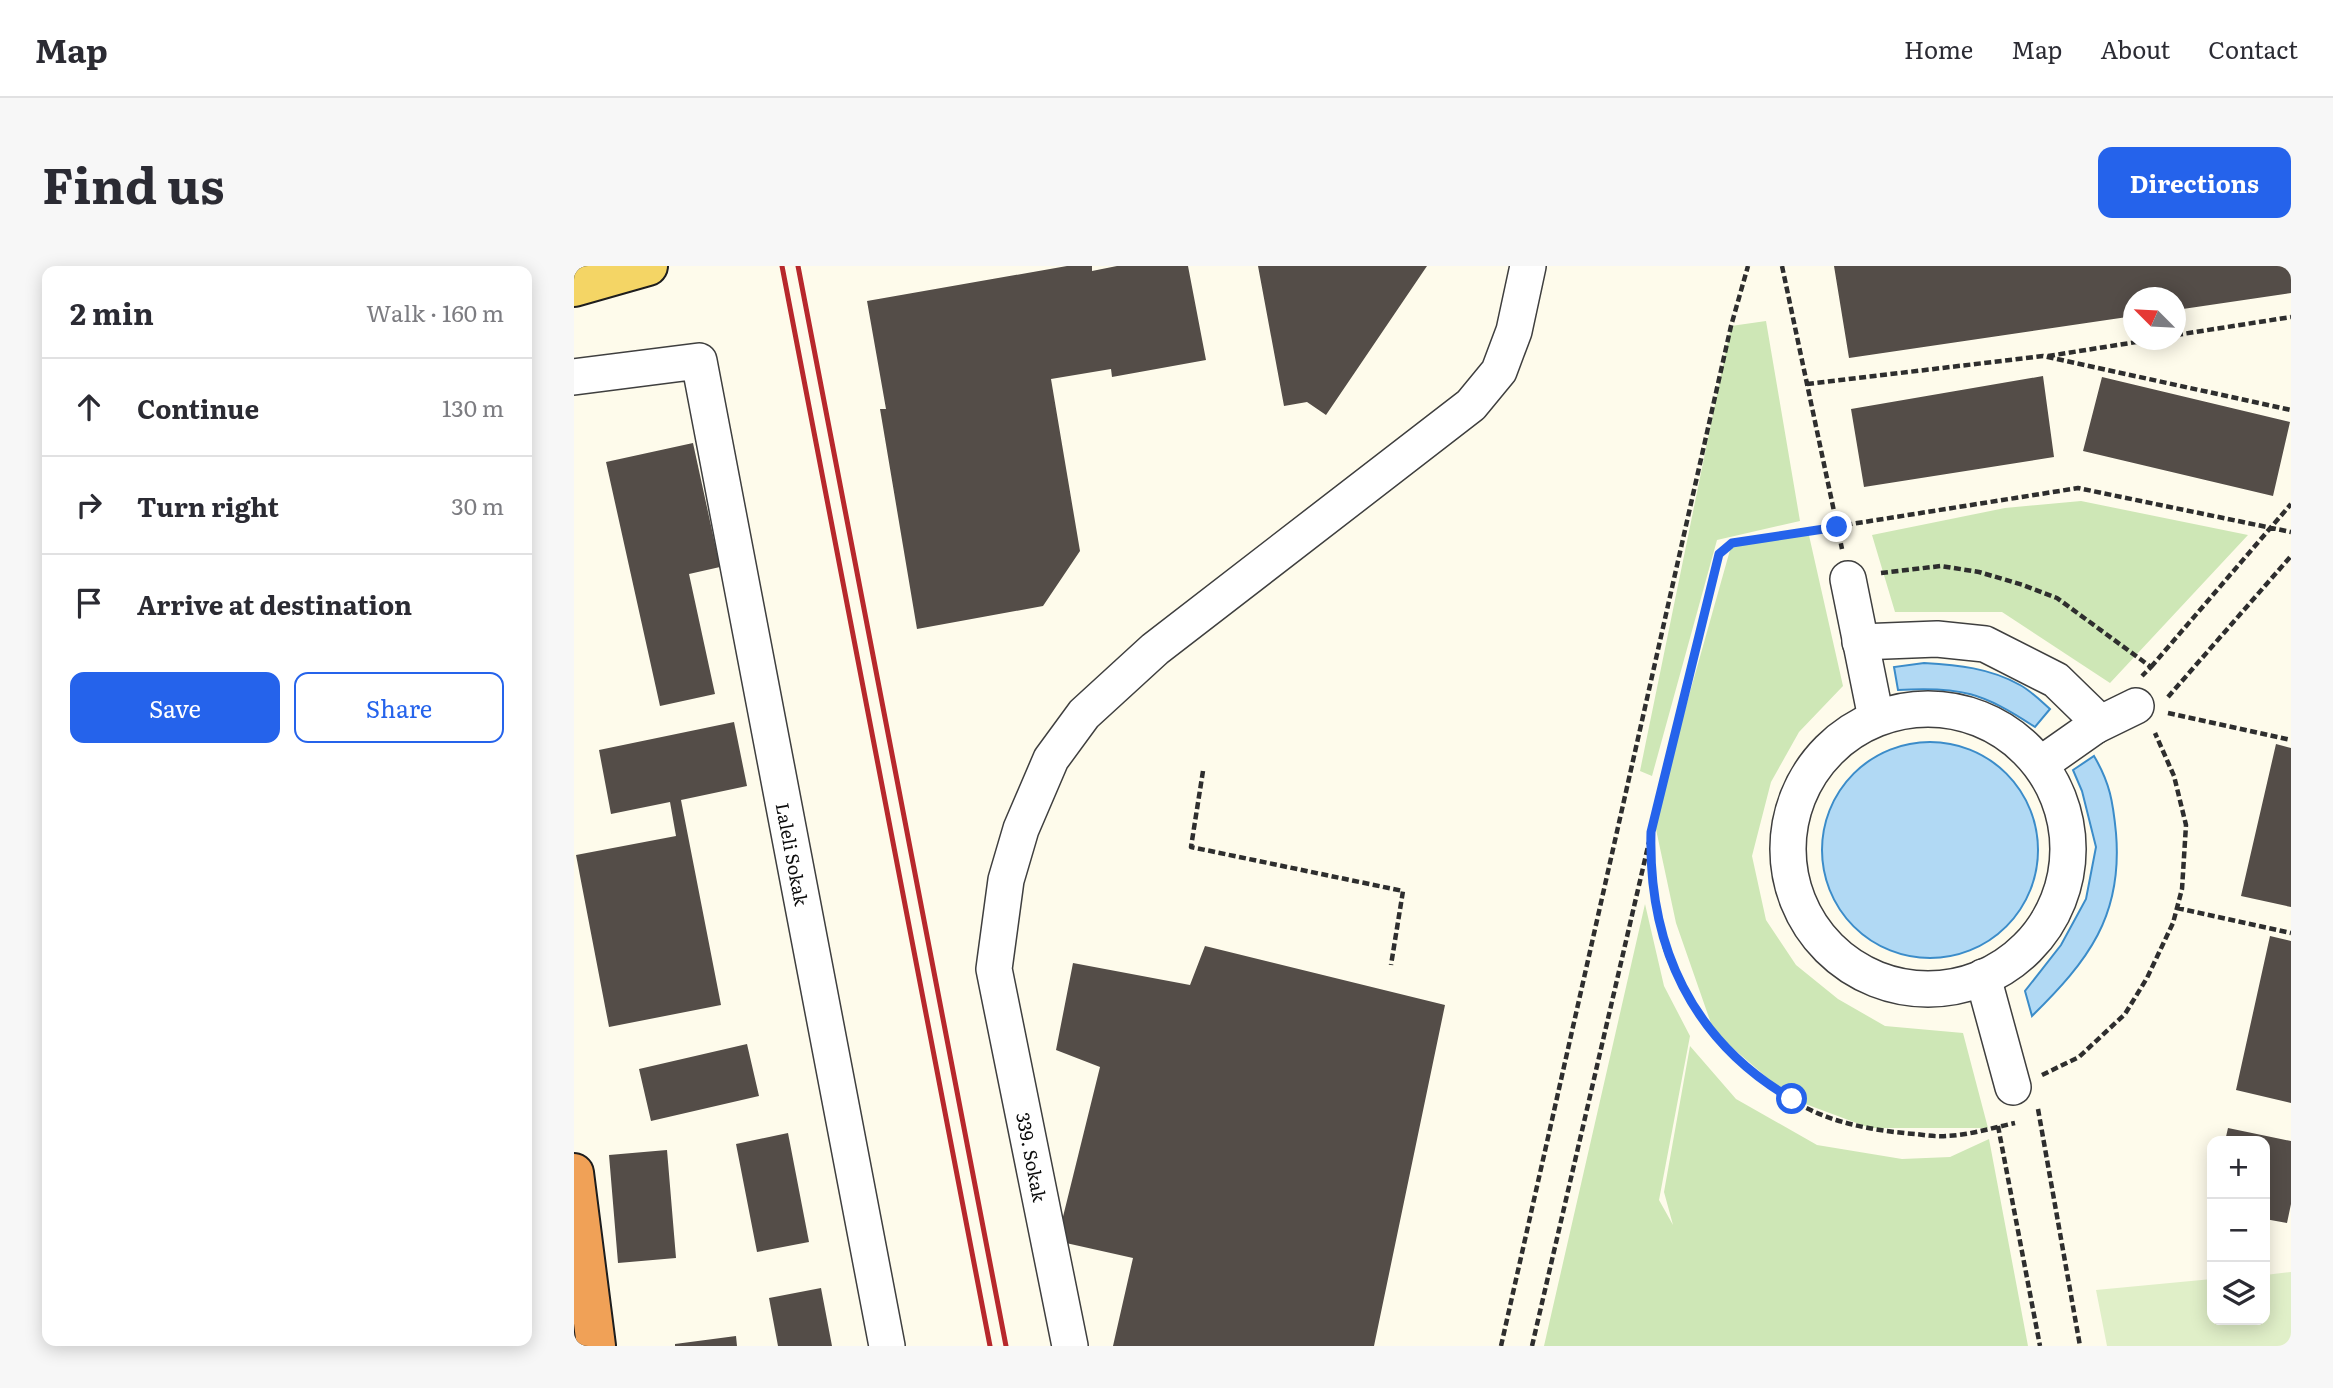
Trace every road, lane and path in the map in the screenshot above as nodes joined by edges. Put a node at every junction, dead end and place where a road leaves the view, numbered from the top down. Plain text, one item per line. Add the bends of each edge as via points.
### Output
1 (648, 266) edge
2 (1528, 266) edge
3 (1748, 266) edge
4 (574, 287) edge
5 (2291, 317) edge
6 (2186, 333) edge
7 (2123, 344) edge
8 (2043, 356) junction
9 (574, 377) edge
10 (1807, 384) dead end
11 (2291, 410) edge
12 (2291, 504) edge
13 (2270, 528) junction
14 (2291, 533) edge
15 (2291, 556) edge
16 (1848, 579) dead end
17 (1860, 642) junction
18 (2151, 667) dead end
19 (2146, 708) junction
20 (1876, 718) junction
21 (2095, 726) junction
22 (2291, 740) edge
23 (2041, 764) junction
24 (1203, 771) dead end
25 (1651, 832) junction
26 (2177, 908) dead end
27 (2291, 933) edge
28 (1391, 965) dead end
29 (1983, 977) junction
30 (2025, 1096) joint
31 (2020, 1121) dead end
32 (1998, 1126) junction
33 (574, 1174) edge
34 (596, 1346) edge
35 (887, 1346) edge
36 (1070, 1346) edge
37 (1501, 1346) edge
38 (1532, 1346) edge
39 (2040, 1346) edge
40 (2080, 1346) edge

1 - 4 main road
2 - 36 street, 339. Sokak via 1514,331 1499,371 1471,405 1155,649 1084,714 1051,759 1021,829 1006,880 993,969
3 - 37 path
5 - 6 path
7 - 8 path
8 - 10 path
8 - 11 path
9 - 35 street, Laleli Sokak via 699,362
12 - 13 path
13 - 14 path
13 - 18 path
13 - 25 path via 2078,488 1732,543 1719,554
15 - 19 path
16 - 17 street
17 - 20 street
17 - 21 street via 1937,639 1985,644 2056,680 2094,717
19 - 21 street
19 - 22 path
20 - 23 street via 1921,708 1966,713 2008,733
20 - 29 street via 1836,741 1806,777 1790,820 1787,866 1800,910 1827,949 1864,976 1910,990 1957,988
21 - 23 street
23 - 29 street via 2062,806 2069,853 2060,899 2036,940 2000,971
24 - 28 path via 1191,847 1403,891
25 - 32 path via 1650,869 1666,950 1692,1002 1720,1040 1756,1076 1820,1114 1892,1133 1945,1136
25 - 38 path
26 - 27 path
29 - 30 street
30 - 40 path
31 - 32 path
32 - 39 path
33 - 34 highway

